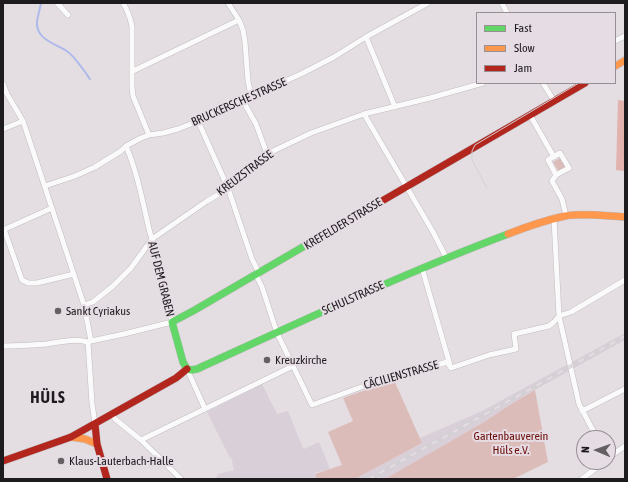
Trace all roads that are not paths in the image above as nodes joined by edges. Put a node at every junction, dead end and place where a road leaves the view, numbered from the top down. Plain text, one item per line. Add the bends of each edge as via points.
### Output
1 (58, 3) edge
2 (123, 3) edge
3 (228, 3) edge
4 (428, 3) edge
5 (502, 3) edge
6 (506, 12) edge
7 (68, 15) dead end
8 (239, 20) junction
9 (625, 36) edge
10 (366, 37) junction
11 (616, 40) edge
12 (625, 60) edge
13 (616, 65) edge
14 (133, 71) junction
15 (3, 84) edge
16 (480, 84) edge
17 (544, 84) edge
18 (583, 84) edge
19 (251, 95) junction
20 (243, 101) junction
21 (554, 102) junction
22 (395, 106) junction
23 (364, 114) junction
24 (530, 115) junction
25 (23, 121) junction
26 (198, 121) junction
27 (3, 130) edge
28 (149, 135) junction
29 (126, 146) junction
30 (267, 154) junction
31 (554, 157) junction
32 (556, 176) junction
33 (45, 186) junction
34 (406, 187) junction
35 (228, 188) junction
36 (52, 208) junction
37 (566, 216) junction
38 (625, 217) edge
39 (554, 218) junction
40 (4, 229) edge
41 (152, 239) junction
42 (447, 259) junction
43 (422, 268) junction
44 (74, 274) junction
45 (258, 274) junction
46 (625, 280) edge
47 (84, 305) junction
48 (559, 316) junction
49 (172, 322) junction
50 (277, 332) junction
51 (90, 341) junction
52 (3, 346) edge
53 (293, 366) junction
54 (451, 368) junction
55 (187, 369) junction
56 (625, 389) edge
57 (205, 409) junction
58 (582, 411) junction
59 (112, 414) junction
60 (95, 424) junction
61 (593, 430) edge
62 (71, 437) junction
63 (141, 440) junction
64 (97, 444) junction
65 (625, 446) edge
66 (616, 452) edge
67 (3, 461) edge
68 (594, 470) edge
69 (107, 479) edge
70 (181, 479) edge
71 (582, 479) edge

1 - 7 street
2 - 14 street via 132,26
3 - 8 street
4 - 10 street, BRUCKERSCHE STRASSE
5 - 6 street
8 - 14 street
8 - 19 street via 244,30
9 - 11 street
10 - 19 street, BRUCKERSCHE STRASSE via 301,74
10 - 22 street
12 - 13 street
14 - 28 street via 134,96
15 - 25 street
16 - 22 street, KREUZSTRASSE
17 - 21 street
18 - 21 street, KREFELDER STRASSE
19 - 20 street, BRUCKERSCHE STRASSE
20 - 26 street, BRUCKERSCHE STRASSE
20 - 30 street via 256,124
21 - 24 street, KREFELDER STRASSE
22 - 23 street, KREUZSTRASSE
23 - 30 street, KREUZSTRASSE via 311,133
23 - 34 street
24 - 31 street
24 - 34 street, KREFELDER STRASSE
25 - 27 street
25 - 33 street
26 - 28 street, BRUCKERSCHE STRASSE
26 - 35 street
28 - 29 street, BRUCKERSCHE STRASSE
29 - 33 street, BRUCKERSCHE STRASSE via 96,167
29 - 41 street, AUF DEM GRABEN via 136,173
30 - 35 street, KREUZSTRASSE
31 - 32 street via 548,160
31 - 32 street via 560,153 569,168
32 - 37 street via 552,181 562,199
33 - 36 street
34 - 42 street
34 - 45 street, KREFELDER STRASSE
35 - 41 street, KREUZSTRASSE
35 - 45 street
36 - 40 street
36 - 44 street
37 - 38 street, SCHULSTRASSE
37 - 39 street, SCHULSTRASSE
39 - 42 street, SCHULSTRASSE
39 - 48 street
40 - 44 street via 22,280 37,283
41 - 47 street, KREUZSTRASSE via 117,282 93,302
41 - 49 street, AUF DEM GRABEN
42 - 43 street, SCHULSTRASSE
43 - 50 street, SCHULSTRASSE
43 - 54 street
44 - 47 street
45 - 49 street, KREFELDER STRASSE
45 - 50 street
46 - 48 street, CÄCILIENSTRASSE via 571,312
47 - 51 street
48 - 54 street, CÄCILIENSTRASSE via 549,326 514,334 516,348
48 - 58 street via 578,404
49 - 51 street, KREFELDER STRASSE
49 - 55 street, AUF DEM GRABEN via 182,362
50 - 53 street
50 - 55 street, SCHULSTRASSE via 197,369
51 - 52 street, KREFELDER STRASSE via 72,340
51 - 60 street
53 - 54 street, CÄCILIENSTRASSE via 312,405 419,369 447,362
53 - 57 street
55 - 57 street, AUF DEM GRABEN
55 - 59 street, SCHULSTRASSE via 176,378
56 - 58 street
57 - 63 street
58 - 61 street
59 - 60 street, SCHULSTRASSE
59 - 63 street
60 - 62 street, SCHULSTRASSE
60 - 64 street
62 - 64 street
62 - 67 street, SCHULSTRASSE
63 - 70 street
64 - 69 street
65 - 66 street
68 - 71 street

